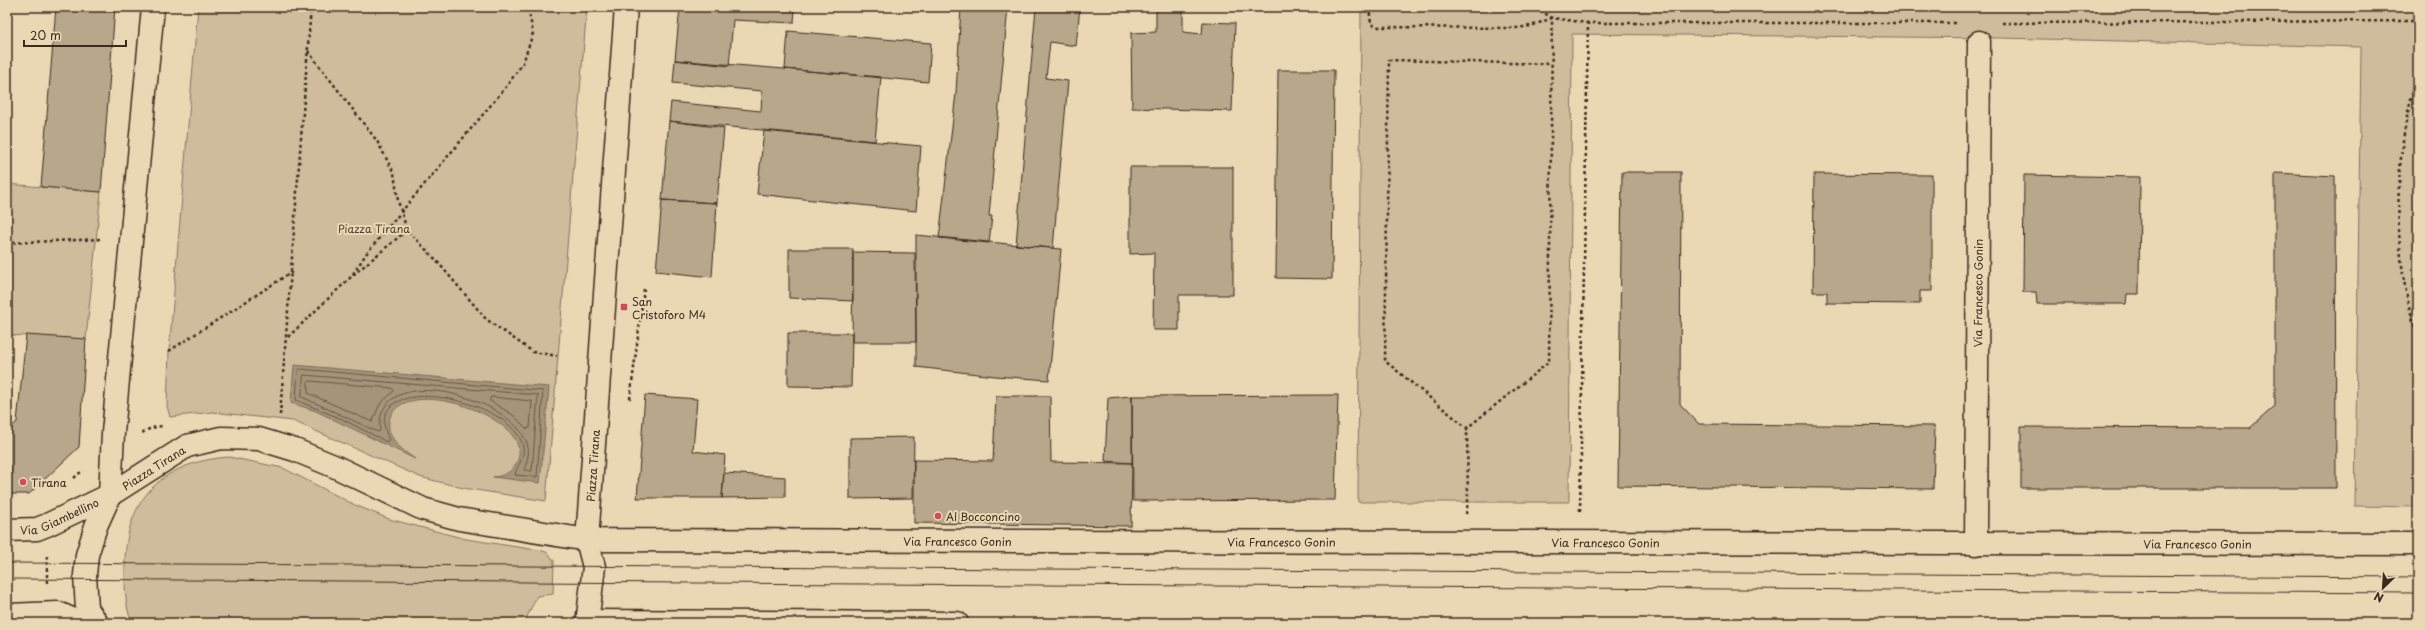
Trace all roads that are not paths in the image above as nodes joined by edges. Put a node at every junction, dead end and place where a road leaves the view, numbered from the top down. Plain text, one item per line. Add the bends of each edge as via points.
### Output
1 (153, 7) edge
2 (626, 7) edge
3 (1979, 42) dead end
4 (110, 495) junction
5 (7, 530) edge
6 (587, 540) junction
7 (1976, 544) junction
8 (2418, 544) edge
9 (7, 615) edge
10 (588, 622) edge
11 (81, 623) edge
12 (97, 623) edge
13 (957, 623) edge

1 - 4 street, Piazza Tirana via 113,432
2 - 6 street, Piazza Tirana
3 - 7 street, Via Francesco Gonin
4 - 5 street, Via Giambellino via 36,529
4 - 6 street, Piazza Tirana via 187,446 222,438 259,439 336,467 423,509 459,519
4 - 12 street, Piazza Tirana via 96,526 84,575 87,609
6 - 7 street, Via Francesco Gonin
6 - 10 street, Piazza Tirana via 594,567
7 - 8 street, Via Francesco Gonin
9 - 11 street via 58,614
10 - 13 street

